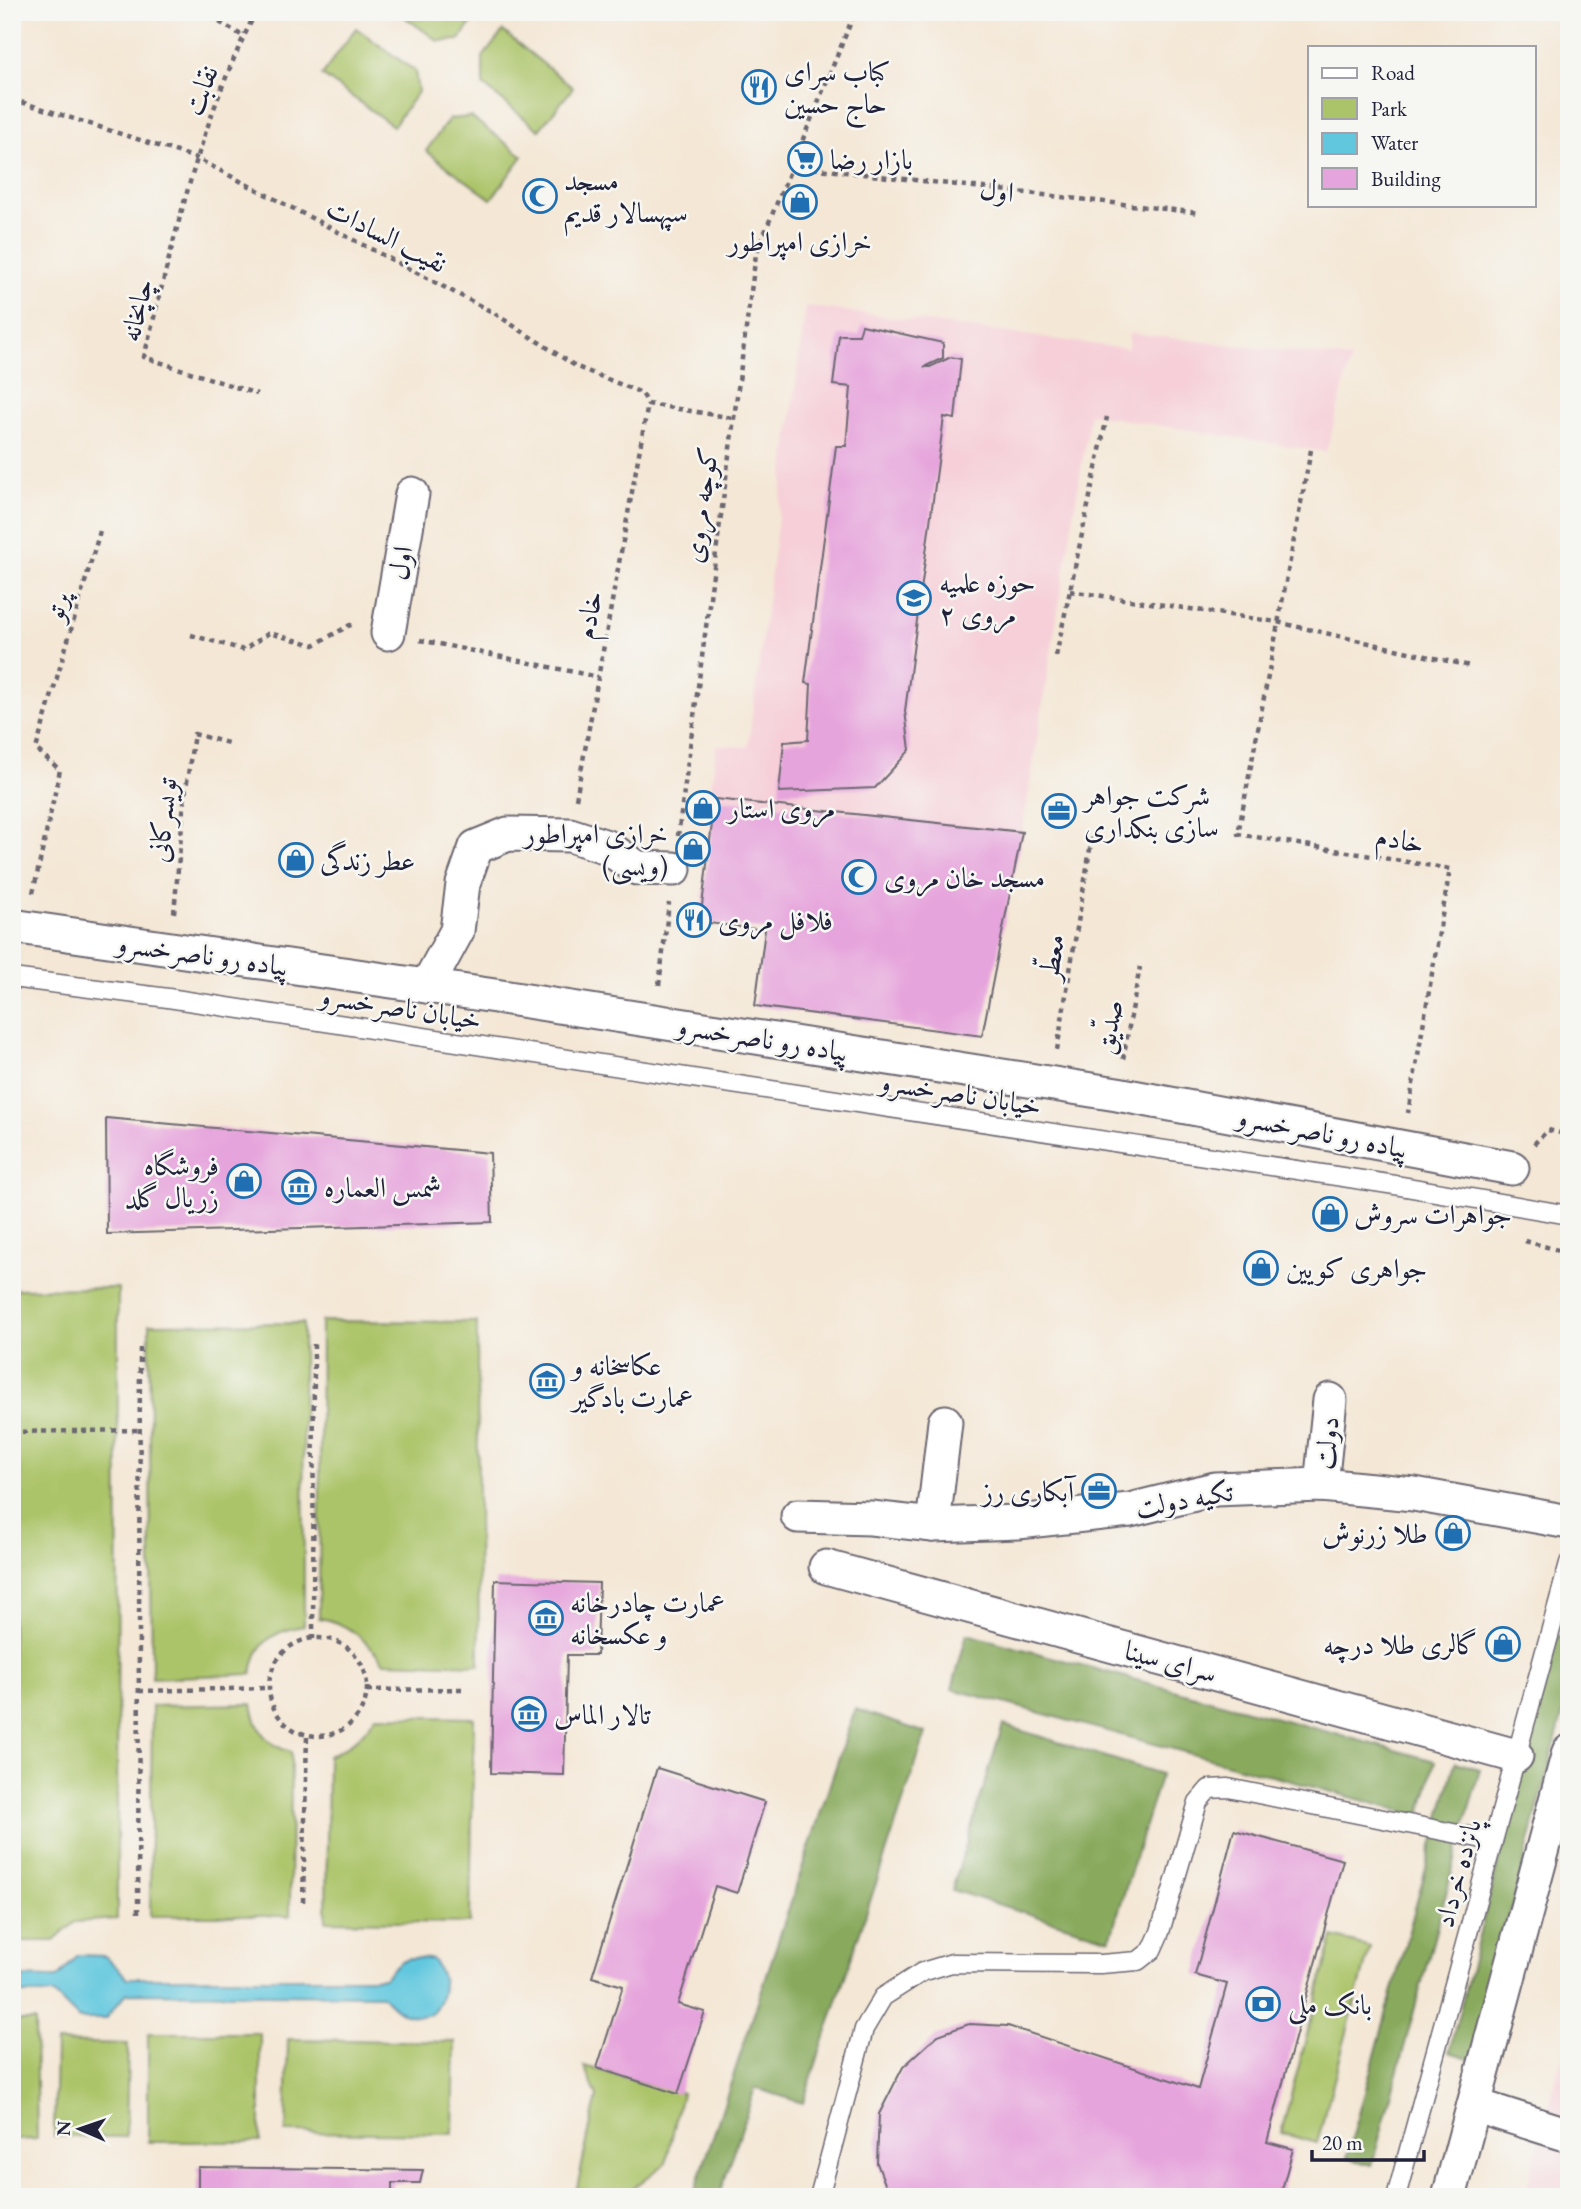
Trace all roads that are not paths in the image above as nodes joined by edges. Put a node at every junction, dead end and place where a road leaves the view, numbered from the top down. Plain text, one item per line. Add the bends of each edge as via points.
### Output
1 (412, 494) dead end
2 (388, 633) dead end
3 (674, 869) road end
4 (18, 927) edge
5 (12, 978) edge
6 (427, 986) junction
7 (1512, 1168) dead end
8 (1569, 1216) edge
9 (1330, 1400) dead end
10 (946, 1422) dead end
11 (1321, 1485) junction
12 (797, 1516) dead end
13 (1569, 1522) edge
14 (933, 1525) junction
15 (1569, 1563) edge
16 (826, 1567) dead end
17 (1569, 1752) edge
18 (1516, 1756) junction
19 (1493, 1841) junction
20 (1474, 2105) junction
21 (1569, 2135) edge
22 (819, 2197) edge
23 (1396, 2197) edge
24 (1449, 2197) edge

1 - 2 street, اول
3 - 6 street via 637,868 607,847 570,835 508,834 476,847 463,884 457,931
4 - 6 street, پیاده رو ناصرخسرو
5 - 8 lane, خیابان ناصرخسرو via 1368,1181
6 - 7 street, پیاده رو ناصرخسرو via 1117,1094
9 - 11 street, دولت
10 - 14 street
11 - 13 street, تکیه دولت via 1414,1494
11 - 14 street, تکیه دولت via 1215,1489 1130,1510
12 - 14 street, تکیه دولت
15 - 18 lane, پانزده خرداد
16 - 18 street, سرای سینا
17 - 20 street
18 - 19 lane, پانزده خرداد
19 - 22 lane via 1228,1788 1209,1789 1198,1802 1156,1941 1138,1961 952,1963 922,1972 883,1997 863,2029
19 - 23 lane, پانزده خرداد
20 - 21 street
20 - 24 street

